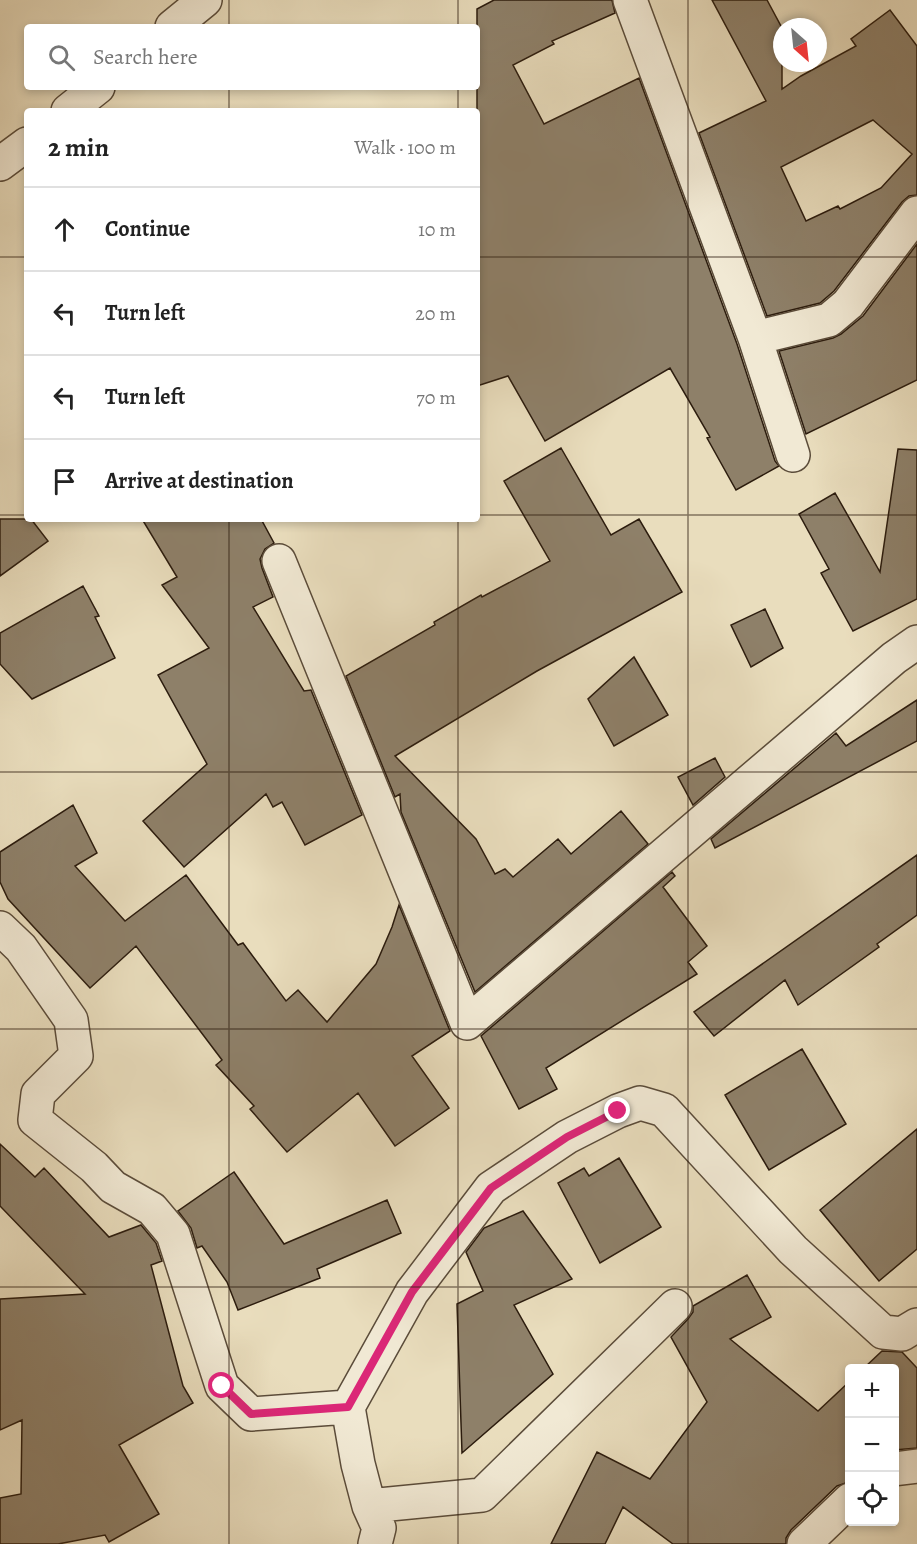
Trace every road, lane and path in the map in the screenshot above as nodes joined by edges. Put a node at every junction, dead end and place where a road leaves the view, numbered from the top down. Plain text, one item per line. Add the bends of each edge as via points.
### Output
1 (205, 0) edge
2 (630, 0) edge
3 (176, 24) edge
4 (94, 90) edge
5 (72, 108) edge
6 (24, 146) edge
7 (0, 164) edge
8 (917, 213) edge
9 (755, 338) junction
10 (793, 455) dead end
11 (279, 561) dead end
12 (917, 642) edge
13 (0, 928) edge
14 (675, 1306) dead end
15 (917, 1325) edge
16 (348, 1407) junction
17 (917, 1466) edge
18 (899, 1468) edge
19 (845, 1504) edge
20 (369, 1506) junction
21 (375, 1544) edge
22 (804, 1544) edge

1 - 3 street
2 - 9 street
4 - 5 street
6 - 7 street
8 - 9 street via 848,304 829,320
9 - 10 street
11 - 12 street via 467,1023
13 - 16 street via 21,948 71,1020 76,1056 38,1094 35,1120 113,1186 152,1209 173,1234 222,1386 251,1414
14 - 20 street via 482,1495
15 - 16 street via 902,1334 883,1332 793,1250 664,1110 640,1103 567,1137 491,1188 412,1292
16 - 20 street
17 - 18 street
19 - 22 street
20 - 21 street via 379,1528

